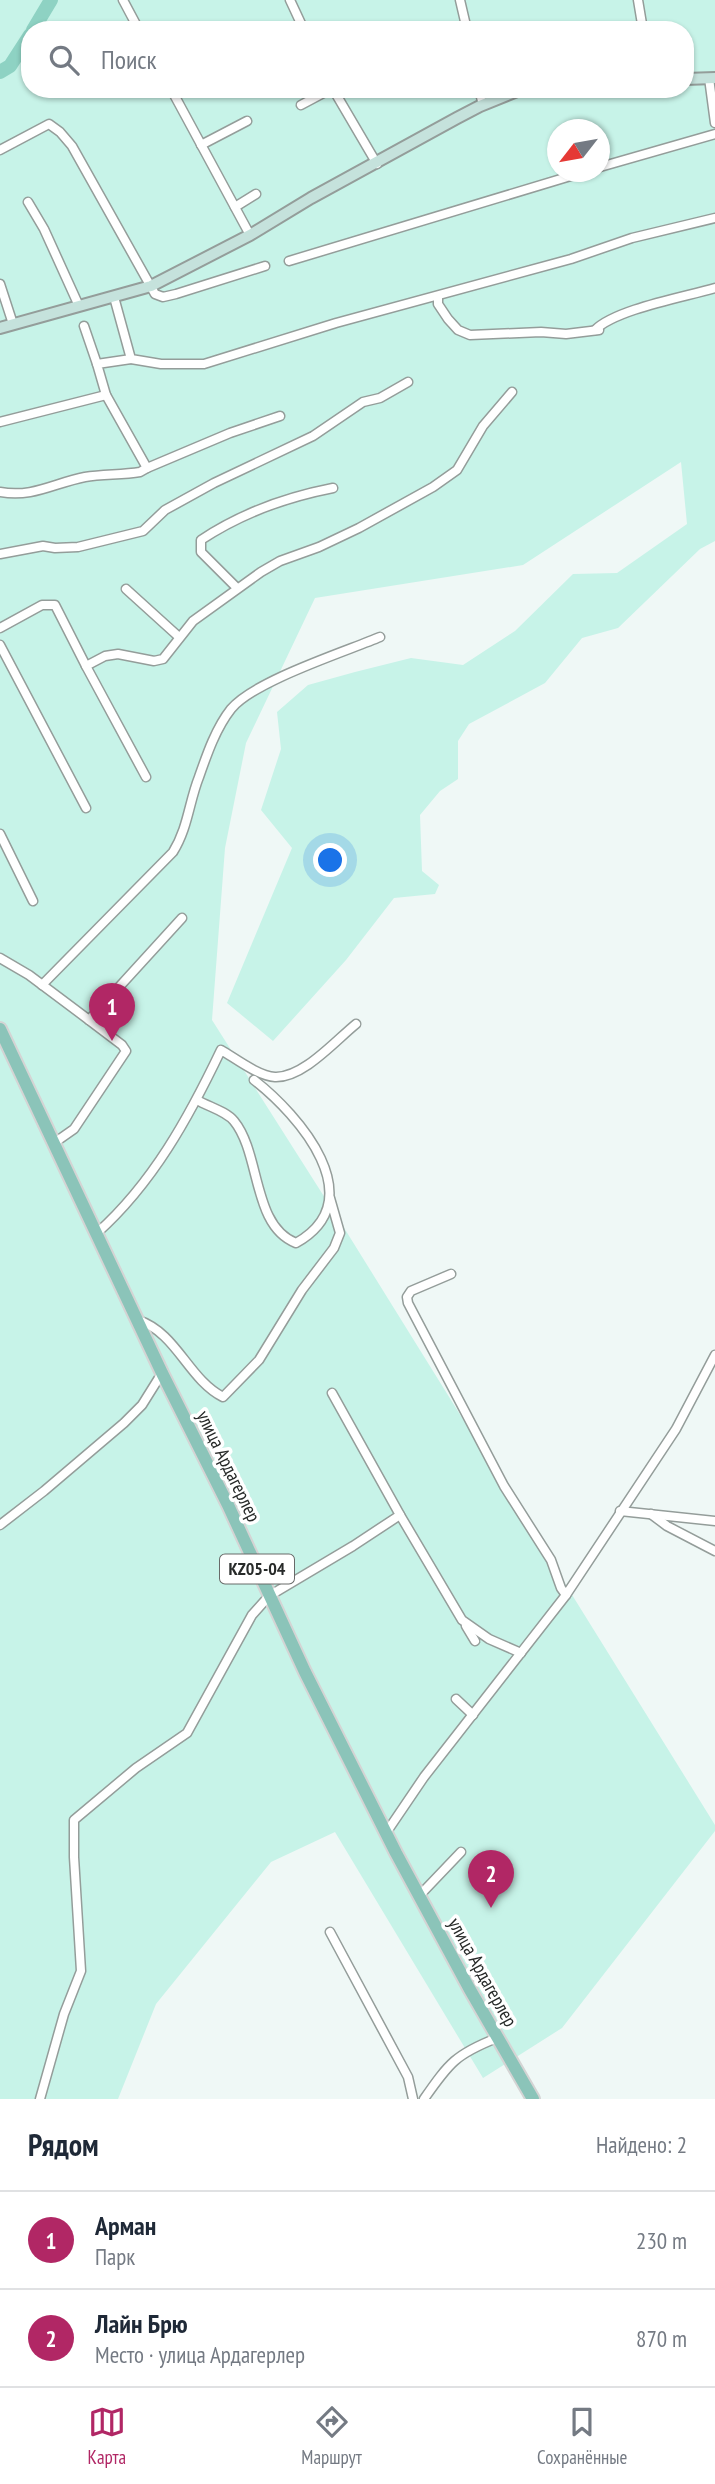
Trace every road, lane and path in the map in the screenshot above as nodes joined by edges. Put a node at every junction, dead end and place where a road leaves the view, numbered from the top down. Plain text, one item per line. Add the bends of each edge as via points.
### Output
1 (123, 0) edge
2 (290, 0) edge
3 (460, 0) edge
4 (638, 0) edge
5 (134, 21) edge
6 (300, 21) edge
7 (465, 21) edge
8 (642, 21) edge
9 (712, 78) edge
10 (694, 79) edge
11 (176, 98) edge
12 (315, 98) edge
13 (337, 98) edge
14 (481, 98) edge
15 (500, 98) edge
16 (302, 105) dead end
17 (483, 105) junction
18 (247, 121) dead end
19 (715, 123) edge
20 (715, 134) edge
21 (201, 145) junction
22 (0, 150) edge
23 (377, 164) junction
24 (610, 164) edge
25 (551, 182) edge
26 (256, 194) dead end
27 (28, 202) dead end
28 (234, 207) junction
29 (715, 218) edge
30 (250, 235) junction
31 (289, 261) dead end
32 (265, 266) dead end
33 (0, 284) edge
34 (151, 286) junction
35 (715, 288) edge
36 (438, 296) junction
37 (114, 297) junction
38 (79, 306) junction
39 (13, 324) junction
40 (84, 326) dead end
41 (0, 328) edge
42 (131, 359) junction
43 (97, 364) junction
44 (408, 382) dead end
45 (512, 392) dead end
46 (106, 395) junction
47 (280, 416) dead end
48 (0, 422) edge
49 (147, 468) junction
50 (333, 488) dead end
51 (0, 492) edge
52 (0, 554) edge
53 (237, 588) junction
54 (126, 589) dead end
55 (0, 628) edge
56 (178, 637) junction
57 (380, 637) dead end
58 (0, 645) edge
59 (86, 666) junction
60 (146, 776) dead end
61 (86, 808) dead end
62 (0, 834) edge
63 (33, 901) dead end
64 (182, 918) dead end
65 (0, 958) edge
66 (42, 985) junction
67 (89, 1020) junction
68 (356, 1024) dead end
69 (0, 1029) edge
70 (254, 1080) dead end
71 (197, 1100) junction
72 (54, 1143) junction
73 (330, 1198) junction
74 (97, 1233) junction
75 (451, 1274) dead end
76 (138, 1320) junction
77 (715, 1355) edge
78 (162, 1373) junction
79 (332, 1393) dead end
80 (620, 1511) junction
81 (649, 1513) junction
82 (400, 1516) junction
83 (715, 1521) edge
84 (0, 1525) edge
85 (715, 1551) edge
86 (566, 1595) junction
87 (269, 1596) junction
88 (462, 1620) junction
89 (475, 1641) dead end
90 (520, 1653) junction
91 (456, 1699) dead end
92 (473, 1715) junction
93 (386, 1833) junction
94 (461, 1853) dead end
95 (419, 1896) junction
96 (330, 1932) dead end
97 (497, 2038) junction
98 (40, 2099) edge
99 (413, 2099) edge
100 (424, 2099) edge
101 (533, 2099) edge

1 - 5 street
2 - 6 street
3 - 7 street
4 - 8 street
9 - 10 street
9 - 19 street
11 - 21 street
12 - 16 street
13 - 23 street
14 - 17 street
15 - 17 street
17 - 23 street
18 - 21 street
20 - 24 street
21 - 28 street
22 - 34 street via 49,124 54,126 72,146
23 - 30 street
25 - 31 street
26 - 28 street
27 - 38 street
28 - 30 street
29 - 36 street
30 - 34 street
32 - 34 street via 163,296 155,294
33 - 39 street
34 - 37 street
35 - 36 street via 613,318 597,330 566,334 470,335 448,319
36 - 42 street via 204,364
37 - 38 street
37 - 42 street
38 - 39 street
39 - 41 street
40 - 43 street
42 - 43 street
43 - 46 street
44 - 52 street via 363,402 313,436 165,510 143,531 78,547 43,546
45 - 53 street via 453,473 380,517 280,561
46 - 48 street
46 - 49 street
47 - 49 street
49 - 51 street via 77,479 26,494
50 - 53 street via 275,503 201,540 201,552
53 - 56 street
54 - 56 street
55 - 59 street via 42,605 55,605
56 - 59 street via 163,659 118,654
57 - 66 street via 279,679 237,703 219,729 173,852
58 - 61 street
59 - 60 street
62 - 63 street
64 - 67 street
65 - 66 street
66 - 67 street
67 - 72 street via 126,1051 74,1129
68 - 71 street via 295,1073 274,1077 221,1050
69 - 72 main road, улица Ардагерлер / KZ05-04
70 - 73 street via 274,1095 310,1138 331,1188
71 - 73 street via 236,1123 264,1207 286,1239 296,1243 311,1235
71 - 74 street via 144,1182
72 - 74 main road, улица Ардагерлер / KZ05-04
73 - 76 street via 340,1233 334,1248 259,1360 223,1397 212,1392 152,1325
74 - 76 main road, улица Ардагерлер / KZ05-04
75 - 86 street via 411,1291 408,1303
76 - 78 main road, улица Ардагерлер / KZ05-04
77 - 80 street via 676,1429
78 - 84 street via 124,1423
78 - 87 main road, улица Ардагерлер / KZ05-04
79 - 82 street
80 - 81 street
80 - 86 street
81 - 83 street
81 - 85 street
82 - 87 street
82 - 88 street
86 - 90 street
87 - 93 main road, улица Ардагерлер / KZ05-04
87 - 98 street via 252,1615 187,1733 135,1768 75,1820 81,1971
88 - 89 street
88 - 90 street
90 - 92 street
91 - 92 street
92 - 93 street
93 - 95 main road, улица Ардагерлер / KZ05-04
94 - 95 street
95 - 97 main road, улица Ардагерлер / KZ05-04
96 - 99 street via 403,2067
97 - 100 street via 454,2059
97 - 101 main road, улица Ардагерлер / KZ05-04

